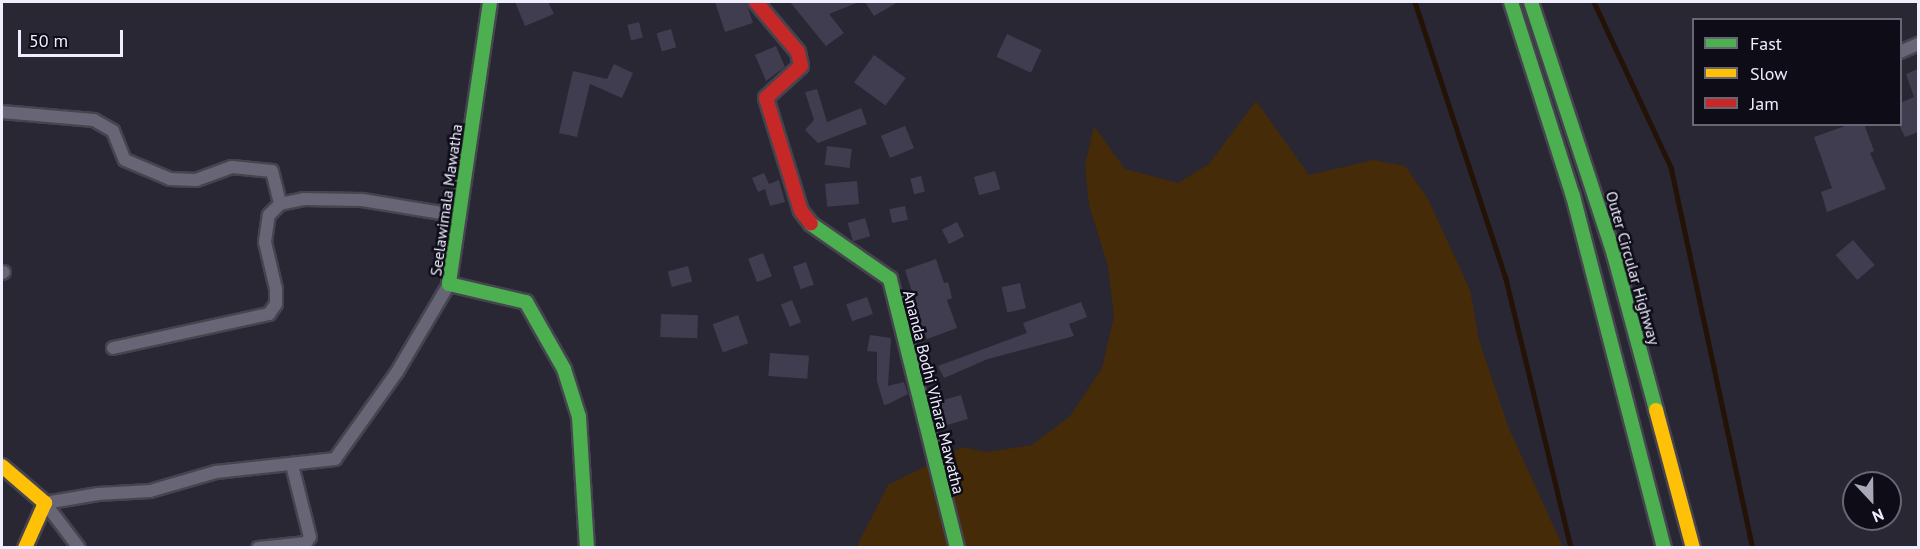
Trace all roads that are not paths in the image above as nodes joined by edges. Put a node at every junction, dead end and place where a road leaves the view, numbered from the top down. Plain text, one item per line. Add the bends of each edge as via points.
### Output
1 (490, 2) edge
2 (756, 2) edge
3 (1511, 2) edge
4 (1532, 2) edge
5 (1546, 2) edge
6 (1918, 44) edge
7 (1902, 51) edge
8 (2, 112) edge
9 (1576, 136) junction
10 (280, 204) junction
11 (460, 216) junction
12 (449, 284) junction
13 (112, 348) dead end
14 (2, 465) edge
15 (292, 465) junction
16 (45, 503) junction
17 (25, 548) edge
18 (79, 548) edge
19 (258, 548) edge
20 (587, 548) edge
21 (957, 548) edge
22 (1664, 548) edge
23 (1693, 548) edge

1 - 11 main road, Seelawimala Mawatha
2 - 21 main road, Ananda Bodhi Vihara Mawatha via 800,59 801,66 766,98 801,211 811,225 890,279
3 - 22 main road via 1573,196
4 - 9 main road, Outer Circular Highway
5 - 9 main road
6 - 7 street
8 - 10 street via 94,120 113,131 125,160 170,179 196,180 232,167 272,171
9 - 23 main road, Outer Circular Highway via 1614,255
10 - 11 street via 303,199 362,200
10 - 13 street via 269,215 265,242 276,289 276,304 269,314
11 - 12 main road, Seelawimala Mawatha
12 - 15 street via 397,372 336,459
12 - 20 main road, Seelawimala Mawatha via 526,302 564,369 579,417
14 - 16 main road
15 - 16 street via 216,472 150,491
15 - 19 street via 310,537 306,543
16 - 17 main road
16 - 18 street

